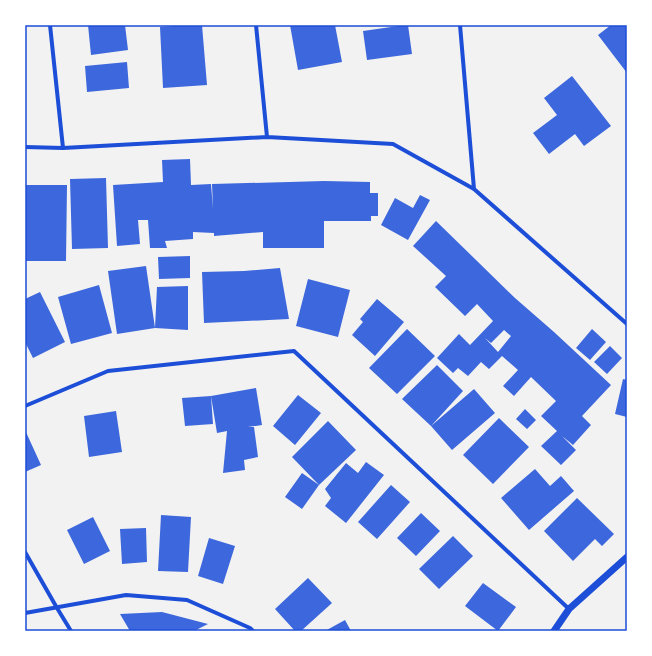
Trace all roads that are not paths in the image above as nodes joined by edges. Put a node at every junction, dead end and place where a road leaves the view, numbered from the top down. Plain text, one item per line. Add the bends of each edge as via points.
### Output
1 (50, 25) edge
2 (256, 25) edge
3 (460, 25) edge
4 (267, 137) junction
5 (25, 147) edge
6 (63, 148) junction
7 (474, 189) junction
8 (627, 324) edge
9 (25, 406) edge
10 (25, 552) edge
11 (627, 557) edge
12 (57, 608) junction
13 (569, 609) junction
14 (25, 613) edge
15 (71, 631) edge
16 (254, 631) edge
17 (554, 631) edge

1 - 6 street
2 - 4 street
3 - 7 street
4 - 6 street
4 - 7 street via 393,144
5 - 6 street
7 - 8 street
9 - 13 street via 108,371 294,351
10 - 12 street
11 - 13 street
12 - 14 street
12 - 15 street
12 - 16 street via 126,595 187,600
13 - 17 street

